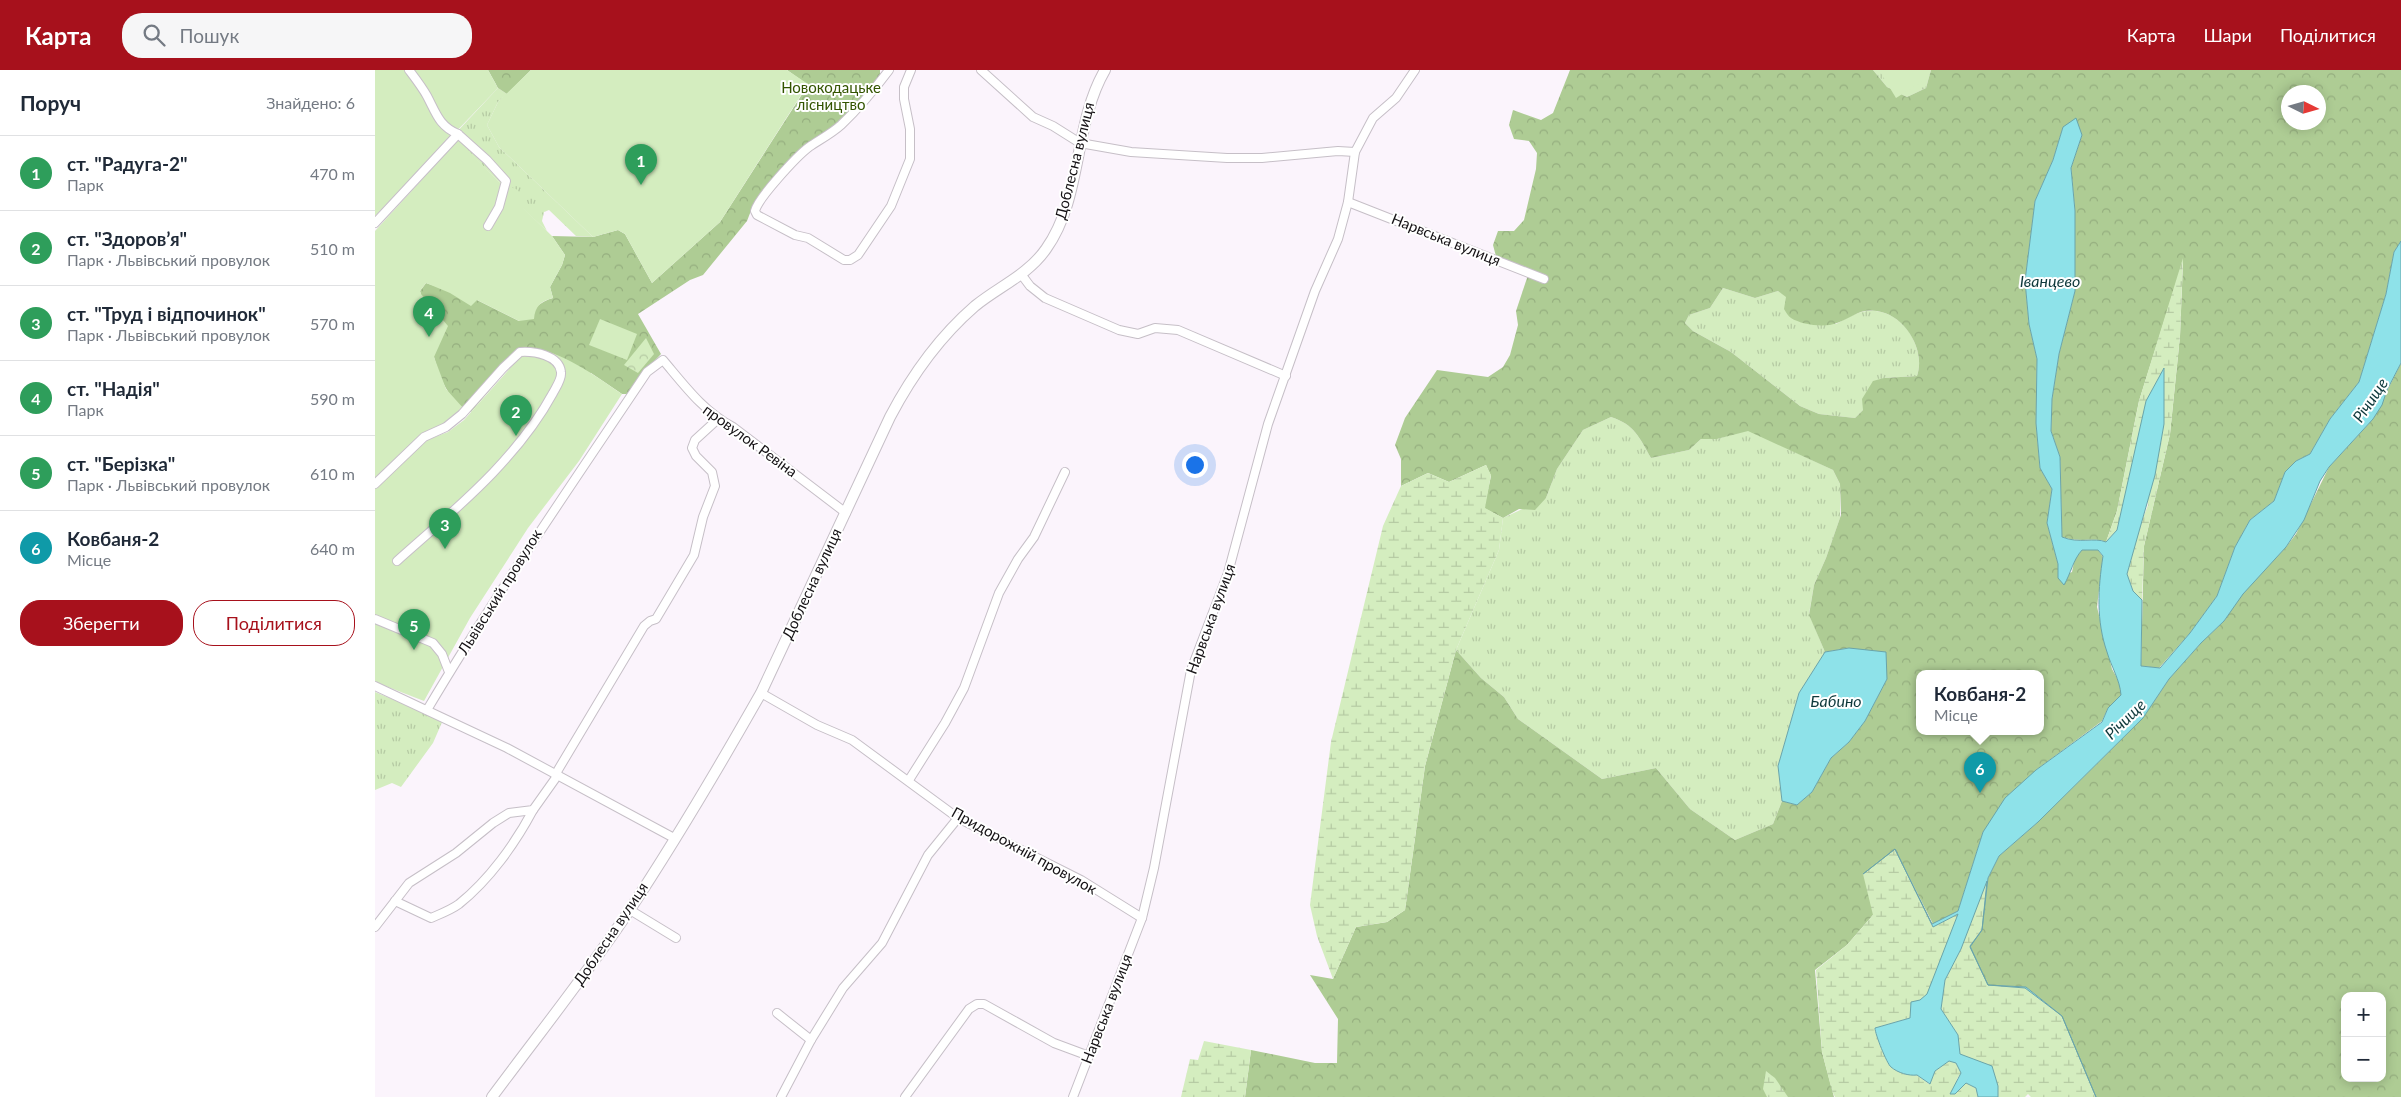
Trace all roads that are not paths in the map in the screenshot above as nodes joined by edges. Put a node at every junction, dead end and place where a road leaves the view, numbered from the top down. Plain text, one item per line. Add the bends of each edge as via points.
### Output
1 (409, 70) edge
2 (889, 70) edge
3 (911, 70) edge
4 (981, 70) edge
5 (1105, 70) edge
6 (1415, 70) edge
7 (458, 134) junction
8 (1080, 143) junction
9 (1355, 152) junction
10 (1348, 202) junction
11 (375, 223) edge
12 (488, 226) dead end
13 (1021, 274) junction
14 (1544, 279) dead end
15 (663, 360) joint
16 (1286, 376) junction
17 (718, 419) junction
18 (1065, 472) dead end
19 (375, 484) edge
20 (845, 513) junction
21 (397, 561) dead end
22 (375, 619) edge
23 (449, 672) junction
24 (375, 686) edge
25 (761, 693) junction
26 (427, 710) junction
27 (557, 775) junction
28 (909, 780) junction
29 (533, 810) junction
30 (958, 818) junction
31 (674, 838) junction
32 (395, 901) junction
33 (629, 910) junction
34 (1142, 918) junction
35 (375, 926) edge
36 (676, 938) dead end
37 (777, 1013) dead end
38 (811, 1040) junction
39 (1089, 1056) junction
40 (492, 1097) edge
41 (781, 1097) edge
42 (905, 1097) edge
43 (1073, 1097) edge

1 - 7 street via 427,95 438,119 447,129
2 - 3 street via 838,128 807,148 791,164 759,200 757,215 795,235 808,238 844,260 858,255 891,206 910,159 904,87
4 - 8 street via 1033,117
5 - 8 street, Доблесна вулиця via 1089,105
6 - 9 street, Нарвська вулиця via 1396,98 1373,118
7 - 11 street
7 - 12 street via 506,181 499,207
8 - 9 street via 1131,152 1227,158
8 - 13 street, Доблесна вулиця via 1057,231 1046,250
9 - 10 street, Нарвська вулиця
10 - 14 street, Нарвська вулиця
10 - 16 street, Нарвська вулиця via 1338,239 1315,291
13 - 16 street via 1045,298 1119,330 1138,334 1155,328 1178,330
13 - 20 street, Доблесна вулиця via 976,306 929,354 908,383 890,417
15 - 17 street, провулок Ревіна via 701,406
15 - 23 street, Львівський провулок via 647,372 553,509
16 - 34 street, Нарвська вулиця via 1268,424 1228,573 1191,670
17 - 20 street, провулок Ревіна
17 - 27 street via 695,440 692,448 715,478 694,555 655,619 644,626 633,643
18 - 28 street via 1034,537 999,593 964,688
19 - 21 street via 424,437 462,414 520,352 532,351 556,362 561,378 547,404 500,467
20 - 25 street, Доблесна вулиця
22 - 23 street via 433,643 442,654
23 - 26 street, Львівський провулок
24 - 26 street
25 - 28 street, Придорожній провулок via 809,721 852,740
25 - 31 street, Доблесна вулиця
26 - 27 street
27 - 29 street
27 - 31 street
28 - 30 street, Придорожній провулок
29 - 32 street via 509,813 493,823 456,853 409,883
29 - 32 street via 508,850 457,906 431,918
30 - 34 street, Придорожній провулок via 1081,880
30 - 38 street via 928,855 882,943 843,988
31 - 33 street, Доблесна вулиця
32 - 35 street
33 - 36 street
33 - 40 street, Доблесна вулиця
34 - 39 street, Нарвська вулиця
37 - 38 street
38 - 41 street
39 - 42 street via 1054,1044 984,1004 977,1004 969,1009
39 - 43 street, Нарвська вулиця

